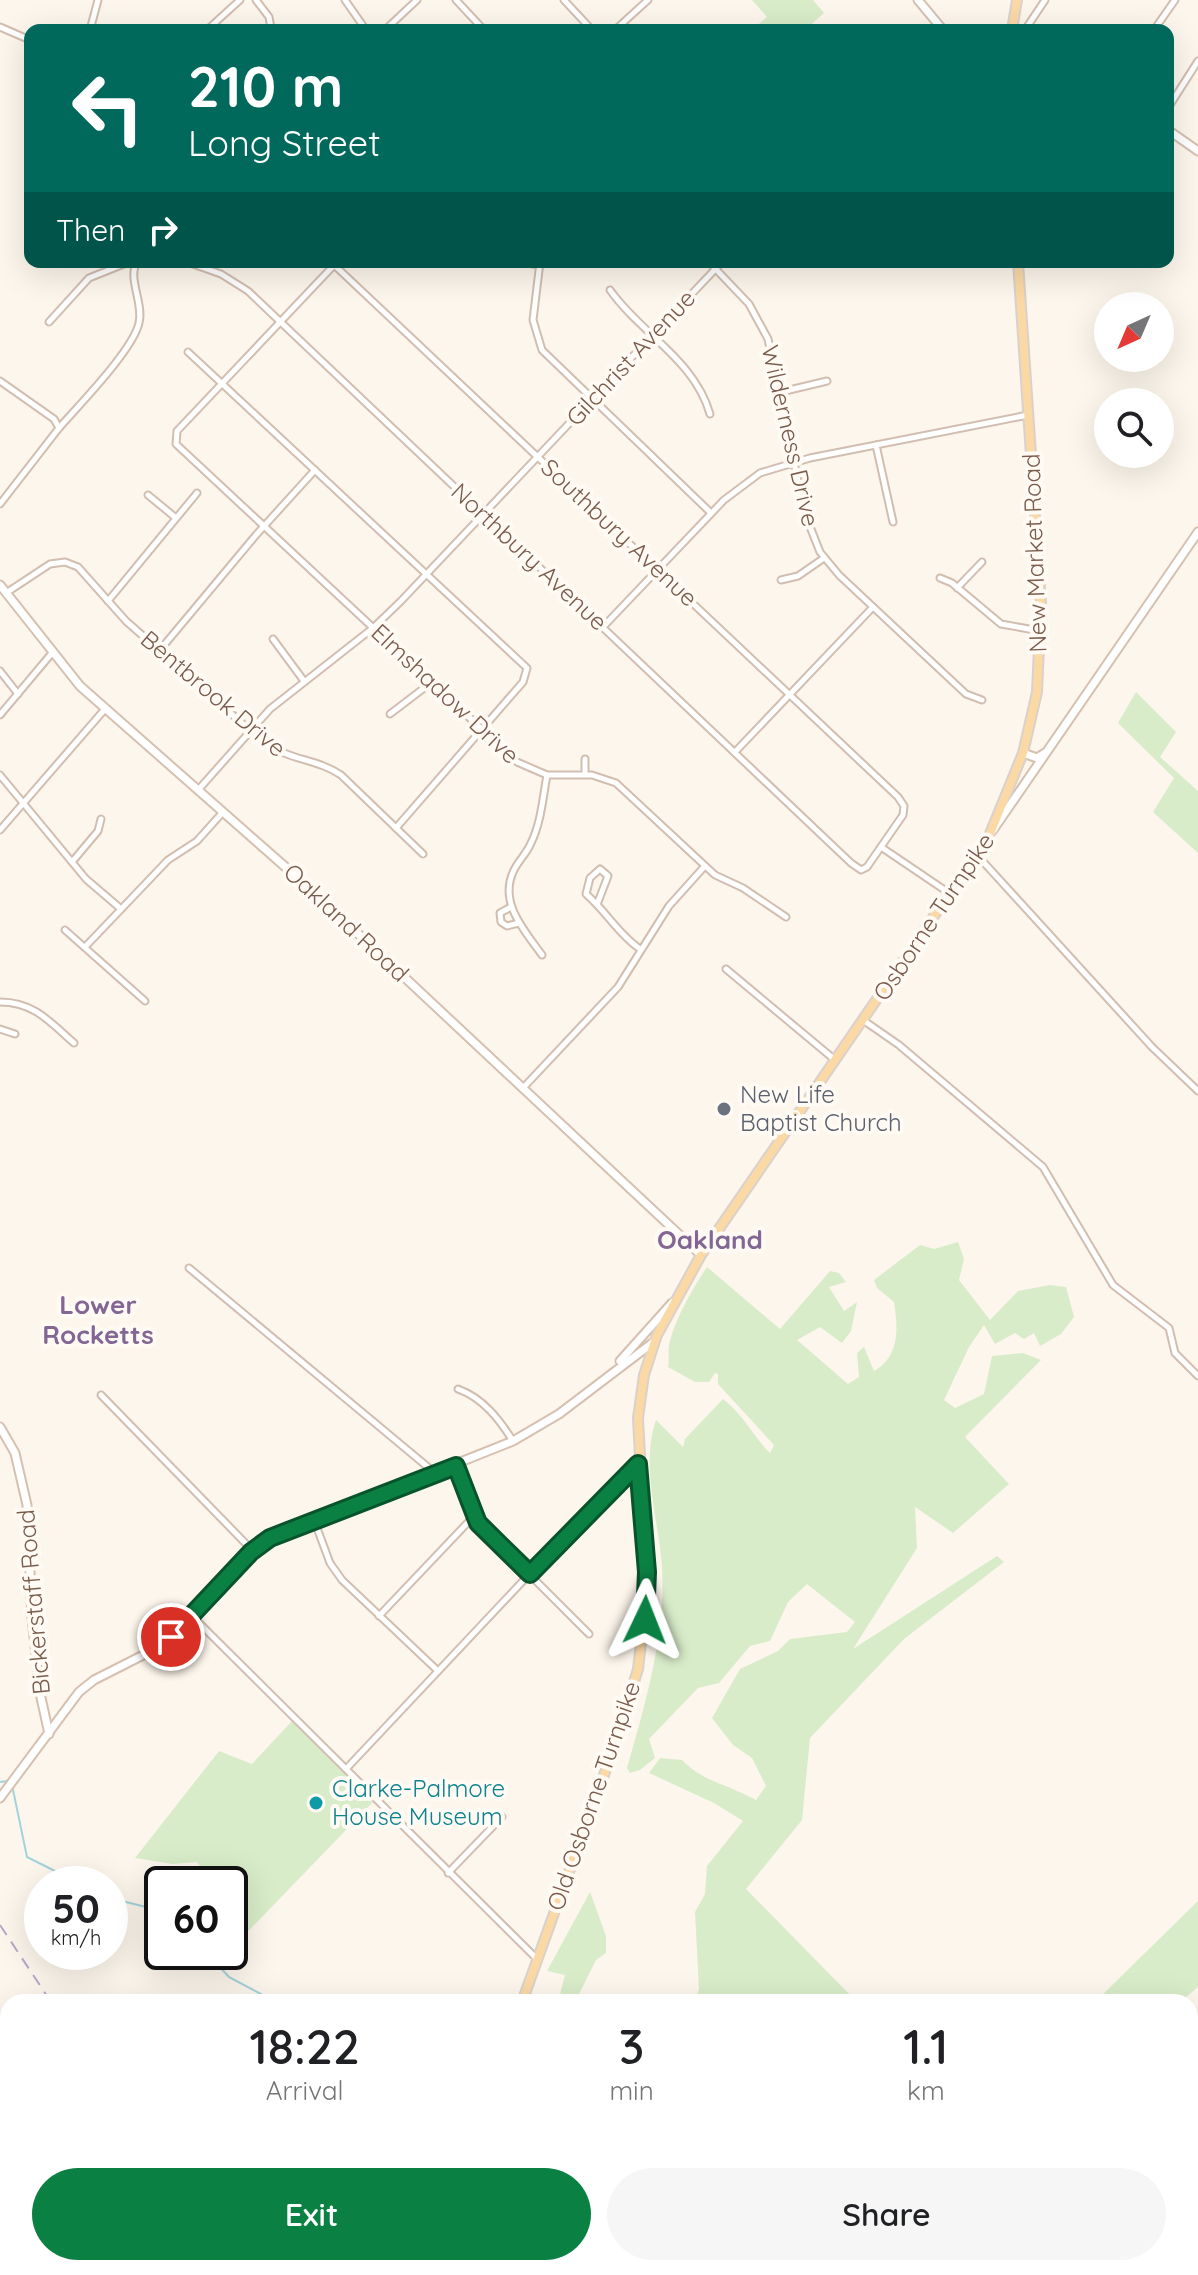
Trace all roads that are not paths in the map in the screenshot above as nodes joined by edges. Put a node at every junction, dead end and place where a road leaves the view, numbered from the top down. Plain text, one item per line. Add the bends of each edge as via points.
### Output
1 (98, 0) edge
2 (240, 0) edge
3 (256, 0) edge
4 (345, 0) edge
5 (417, 0) edge
6 (456, 0) edge
7 (564, 0) edge
8 (648, 0) edge
9 (918, 0) edge
10 (1017, 0) edge
11 (1045, 0) edge
12 (1175, 0) edge
13 (92, 24) edge
14 (214, 24) edge
15 (270, 24) edge
16 (362, 24) edge
17 (391, 24) edge
18 (478, 24) edge
19 (586, 24) edge
20 (622, 24) edge
21 (938, 24) edge
22 (1014, 24) edge
23 (1029, 24) edge
24 (1158, 24) edge
25 (0, 27) edge
26 (24, 37) edge
27 (1198, 61) edge
28 (1174, 96) edge
29 (1174, 134) edge
30 (1198, 151) edge
31 (114, 268) edge
32 (135, 268) edge
33 (201, 268) edge
34 (329, 268) edge
35 (339, 268) edge
36 (539, 268) edge
37 (1018, 268) edge
38 (716, 269) joint
39 (610, 290) dead end
40 (49, 322) dead end
41 (280, 322) junction
42 (653, 335) junction
43 (188, 352) dead end
44 (0, 381) edge
45 (827, 381) dead end
46 (222, 383) junction
47 (781, 392) junction
48 (592, 400) junction
49 (710, 414) dead end
50 (1029, 415) junction
51 (59, 428) junction
52 (876, 445) junction
53 (538, 456) junction
54 (795, 462) junction
55 (315, 470) junction
56 (197, 493) dead end
57 (148, 495) dead end
58 (0, 504) edge
59 (711, 513) junction
60 (483, 514) junction
61 (176, 518) junction
62 (893, 522) dead end
63 (264, 526) junction
64 (1198, 532) edge
65 (824, 558) junction
66 (982, 562) dead end
67 (658, 570) junction
68 (427, 574) junction
69 (940, 578) dead end
70 (781, 580) dead end
71 (0, 585) edge
72 (957, 588) junction
73 (6, 593) junction
74 (108, 601) junction
75 (873, 607) junction
76 (603, 627) junction
77 (373, 628) junction
78 (1041, 631) junction
79 (273, 639) dead end
80 (160, 650) junction
81 (52, 653) junction
82 (0, 671) edge
83 (304, 681) junction
84 (432, 682) junction
85 (18, 694) junction
86 (790, 694) junction
87 (982, 700) dead end
88 (105, 709) junction
89 (390, 714) dead end
90 (0, 715) edge
91 (482, 729) junction
92 (250, 730) junction
93 (1053, 746) junction
94 (735, 752) junction
95 (1023, 753) junction
96 (585, 759) dead end
97 (585, 774) junction
98 (0, 775) edge
99 (547, 775) junction
100 (1011, 787) junction
101 (199, 789) junction
102 (1022, 793) junction
103 (23, 803) junction
104 (223, 812) junction
105 (101, 819) dead end
106 (396, 828) junction
107 (0, 830) edge
108 (989, 836) junction
109 (881, 847) junction
110 (423, 854) dead end
111 (976, 854) junction
112 (72, 862) junction
113 (704, 867) junction
114 (950, 893) junction
115 (598, 902) junction
116 (511, 907) junction
117 (121, 909) junction
118 (786, 917) dead end
119 (519, 923) junction
120 (65, 930) dead end
121 (85, 947) junction
122 (640, 949) junction
123 (542, 955) dead end
124 (726, 969) dead end
125 (145, 1001) dead end
126 (0, 1002) edge
127 (863, 1020) junction
128 (0, 1029) edge
129 (15, 1034) dead end
130 (74, 1043) dead end
131 (836, 1061) junction
132 (523, 1088) junction
133 (1198, 1091) edge
134 (701, 1255) junction
135 (189, 1268) dead end
136 (672, 1303) junction
137 (655, 1341) junction
138 (632, 1356) junction
139 (649, 1358) junction
140 (609, 1373) junction
141 (1198, 1376) edge
142 (458, 1389) dead end
143 (101, 1395) dead end
144 (0, 1427) edge
145 (513, 1441) junction
146 (638, 1464) junction
147 (456, 1466) junction
148 (435, 1474) junction
149 (474, 1516) junction
150 (314, 1520) junction
151 (253, 1551) junction
152 (530, 1574) junction
153 (192, 1616) junction
154 (379, 1616) junction
155 (589, 1634) dead end
156 (438, 1671) junction
157 (49, 1734) junction
158 (346, 1769) junction
159 (0, 1798) edge
160 (502, 1817) dead end
161 (448, 1873) junction
162 (537, 1959) junction
163 (525, 1994) edge

1 - 13 street
2 - 14 street
3 - 15 street
4 - 16 street
5 - 17 street
6 - 18 street
7 - 19 street
8 - 20 street
9 - 21 street
10 - 22 main road
11 - 23 street
12 - 24 street
25 - 26 street
27 - 28 street
29 - 30 street
31 - 40 street via 89,278
32 - 51 street via 141,313 133,339
33 - 41 street, Northbury Avenue via 235,282
34 - 41 street
35 - 53 street, Southbury Avenue
36 - 48 street via 533,314 538,343
37 - 50 main road, New Market Road
38 - 42 street, Gilchrist Avenue
38 - 47 street, Wilderness Drive via 763,327
39 - 42 street
41 - 46 street
41 - 60 street, Northbury Avenue
42 - 48 street, Gilchrist Avenue
42 - 49 street via 696,381
43 - 46 street
44 - 51 street
45 - 47 street
46 - 55 street
46 - 63 street, Elmshadow Drive via 174,440
47 - 54 street, Wilderness Drive
48 - 53 street, Gilchrist Avenue
48 - 59 street
50 - 52 street
50 - 78 main road, New Market Road
51 - 58 street
52 - 54 street
52 - 62 street
53 - 60 street, Gilchrist Avenue
53 - 67 street, Southbury Avenue
54 - 59 street via 751,478
54 - 65 street, Wilderness Drive via 807,522
55 - 63 street
55 - 68 street
56 - 61 street
57 - 61 street
59 - 67 street
60 - 68 street, Gilchrist Avenue
60 - 76 street, Northbury Avenue
61 - 74 street
63 - 77 street, Elmshadow Drive
63 - 80 street
64 - 93 street, Osborne Turnpike
65 - 70 street via 798,576
65 - 75 street, Wilderness Drive
66 - 72 street
67 - 76 street
67 - 86 street, Southbury Avenue
68 - 77 street, Gilchrist Avenue
68 - 91 street via 528,671
69 - 72 street
71 - 73 street, Oakland Road
72 - 78 street via 1001,624
73 - 74 street, Bentbrook Drive via 42,568 65,562 82,570
73 - 81 street, Oakland Road
74 - 80 street, Bentbrook Drive
75 - 86 street
75 - 87 street, Wilderness Drive via 966,694
76 - 94 street, Northbury Avenue
77 - 83 street, Gilchrist Avenue
77 - 84 street, Elmshadow Drive
78 - 95 main road, New Market Road via 1037,692
79 - 83 street
80 - 92 street, Bentbrook Drive
81 - 85 street
81 - 88 street, Oakland Road
82 - 85 street
83 - 92 street, Gilchrist Avenue
84 - 89 street
84 - 91 street, Elmshadow Drive
85 - 90 street
86 - 94 street
86 - 109 street, Southbury Avenue via 904,806
88 - 101 street, Oakland Road
88 - 103 street
91 - 99 street, Elmshadow Drive via 517,762
91 - 106 street
92 - 101 street, Gilchrist Avenue
92 - 106 street, Bentbrook Drive via 284,755 341,775
93 - 95 street via 1037,758
93 - 102 street, Osborne Turnpike
94 - 109 street, Northbury Avenue via 861,870
95 - 100 main road, New Market Road
96 - 97 street
97 - 99 street, Elmshadow Drive
97 - 113 street, Elmshadow Drive via 603,777 628,792
98 - 103 street
99 - 116 street via 534,835 512,873
100 - 102 street
100 - 108 main road, New Market Road
101 - 104 street, Oakland Road
102 - 108 street, Osborne Turnpike
103 - 107 street
103 - 112 street
104 - 117 street
104 - 132 street, Oakland Road
105 - 112 street via 98,831
106 - 110 street, Bentbrook Drive
108 - 111 main road, Osborne Turnpike
109 - 114 street
111 - 114 main road, Osborne Turnpike
111 - 133 street
112 - 117 street
113 - 118 street, Elmshadow Drive
113 - 122 street
114 - 127 main road, Osborne Turnpike
115 - 115 street via 585,892 600,869 608,879
115 - 122 street via 616,930
116 - 119 street
116 - 119 street via 498,917 503,925
117 - 121 street
119 - 123 street
120 - 121 street
121 - 125 street
122 - 132 street via 608,999
124 - 131 street
126 - 130 street via 35,1008
127 - 131 main road, Osborne Turnpike
127 - 141 street via 1043,1167 1113,1285 1169,1328 1175,1353
128 - 129 street
131 - 134 main road, Osborne Turnpike
132 - 134 street, Oakland Road
134 - 136 main road, Osborne Turnpike
135 - 148 street
136 - 137 main road, Old Osborne Turnpike
136 - 140 street
137 - 138 street
137 - 139 main road, Old Osborne Turnpike
138 - 139 street
138 - 140 street
139 - 146 main road, Old Osborne Turnpike via 638,1418
140 - 145 street via 559,1414
142 - 145 street via 491,1411
143 - 151 street
144 - 157 street, Bickerstaff Road via 15,1453 27,1505 32,1618
145 - 147 street
146 - 152 street
146 - 162 main road, Old Osborne Turnpike via 647,1591 638,1669
147 - 148 street
147 - 149 street
148 - 150 street
149 - 152 street
149 - 154 street
150 - 151 street
150 - 154 street via 334,1570
151 - 153 street
152 - 155 street
152 - 156 street
153 - 157 street via 154,1652 84,1687
153 - 158 street
154 - 156 street
156 - 158 street
157 - 159 street
158 - 161 street
160 - 161 street
161 - 162 street
162 - 163 main road, Old Osborne Turnpike

